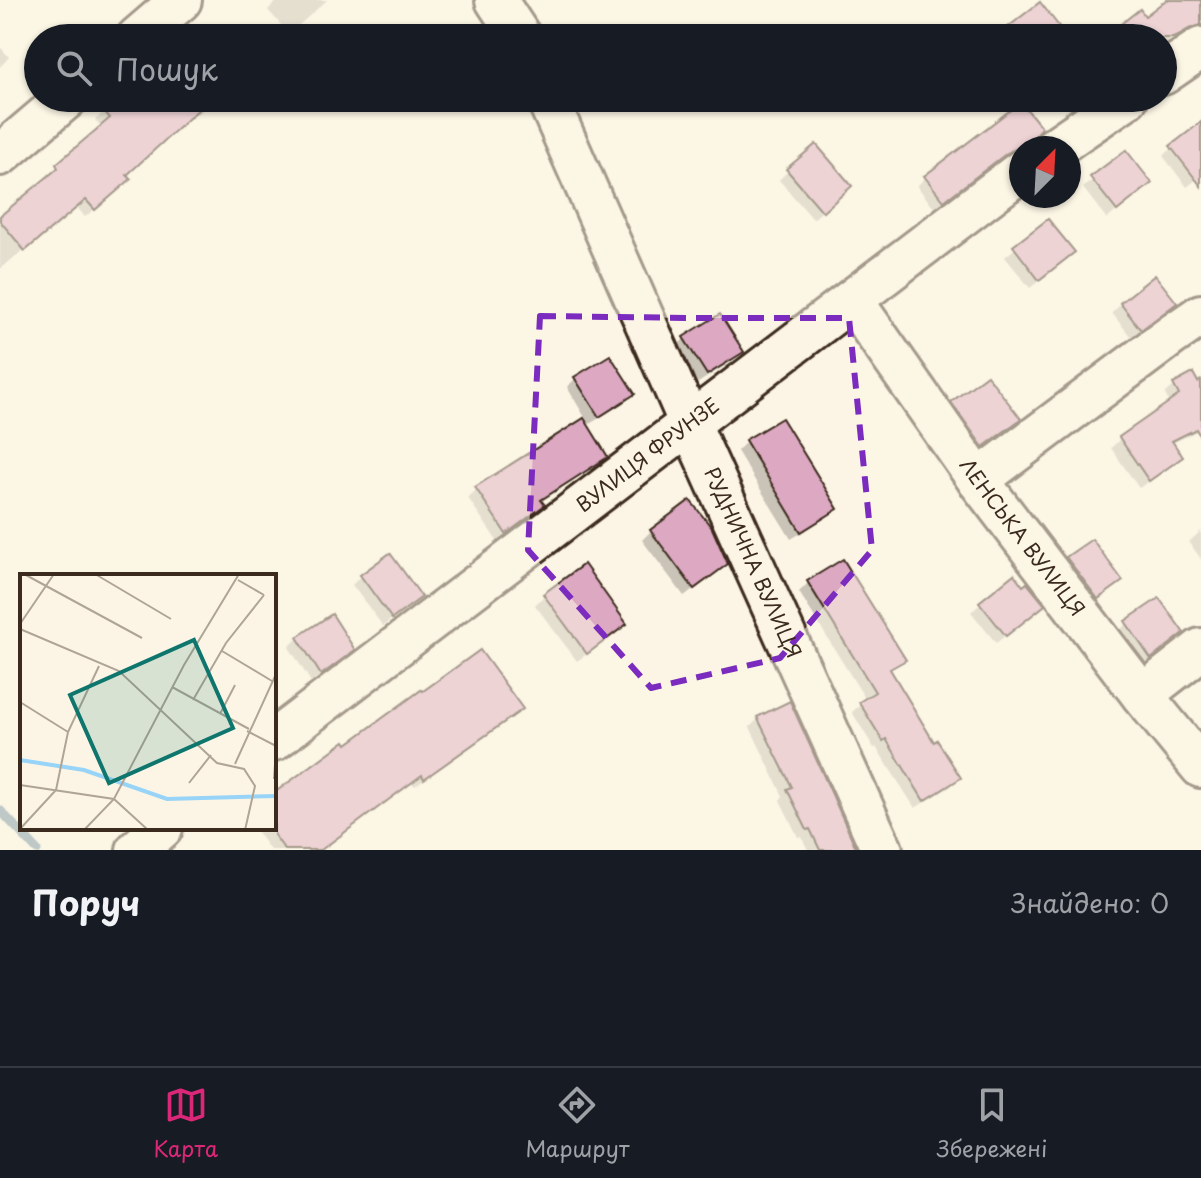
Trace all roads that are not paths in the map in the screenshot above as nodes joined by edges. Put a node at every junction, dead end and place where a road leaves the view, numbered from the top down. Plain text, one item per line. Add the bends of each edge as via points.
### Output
1 (181, 0) edge
2 (496, 0) edge
3 (153, 24) edge
4 (512, 24) edge
5 (1201, 48) edge
6 (1177, 64) edge
7 (51, 112) edge
8 (553, 112) edge
9 (1107, 112) edge
10 (1072, 136) edge
11 (0, 155) edge
12 (1009, 180) edge
13 (852, 300) junction
14 (1201, 315) edge
15 (690, 424) junction
16 (978, 480) junction
17 (1201, 649) edge
18 (1142, 695) junction
19 (276, 738) edge
20 (1201, 767) edge
21 (160, 830) edge
22 (137, 850) edge
23 (882, 850) edge

1 - 3 street
2 - 4 street
5 - 6 street
7 - 11 street
8 - 15 street, РУДНИЧНА ВУЛИЦЯ
9 - 10 street
12 - 13 street, ВУЛИЦЯ ФРУНЗЕ
13 - 15 street, ВУЛИЦЯ ФРУНЗЕ
13 - 16 street, ЛЕНСЬКА ВУЛИЦЯ
14 - 16 street
15 - 19 street, ВУЛИЦЯ ФРУНЗЕ
15 - 23 street, РУДНИЧНА ВУЛИЦЯ
16 - 18 street, ЛЕНСЬКА ВУЛИЦЯ
17 - 18 street
18 - 20 street, ЛЕНСЬКА ВУЛИЦЯ
21 - 22 street

